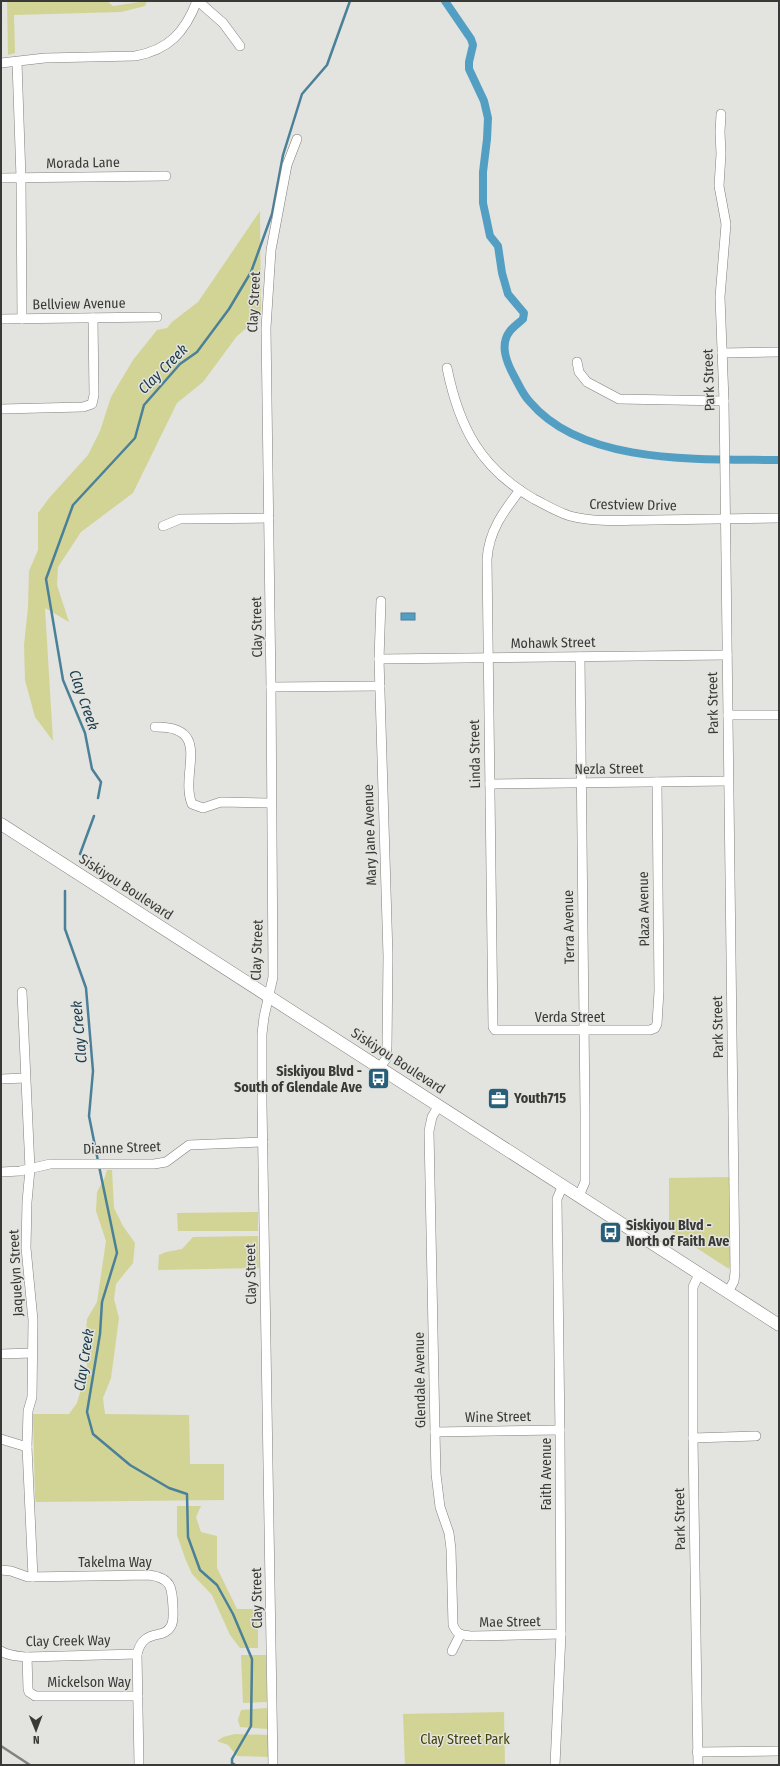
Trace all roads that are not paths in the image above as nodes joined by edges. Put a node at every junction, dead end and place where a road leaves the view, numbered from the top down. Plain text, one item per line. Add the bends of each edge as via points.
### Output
1 (198, 1) edge
2 (240, 46) dead end
3 (17, 62) junction
4 (1, 63) edge
5 (721, 114) dead end
6 (297, 139) dead end
7 (166, 176) dead end
8 (1, 178) edge
9 (21, 178) junction
10 (157, 317) dead end
11 (93, 318) junction
12 (1, 319) edge
13 (22, 319) junction
14 (779, 352) edge
15 (722, 353) junction
16 (577, 362) dead end
17 (447, 368) dead end
18 (724, 401) junction
19 (1, 409) edge
20 (520, 490) junction
21 (269, 518) junction
22 (779, 518) edge
23 (725, 519) junction
24 (163, 526) dead end
25 (381, 601) dead end
26 (727, 655) junction
27 (580, 657) junction
28 (488, 658) junction
29 (379, 659) junction
30 (380, 686) junction
31 (271, 687) junction
32 (728, 715) junction
33 (779, 716) edge
34 (155, 727) dead end
35 (728, 781) junction
36 (657, 782) junction
37 (490, 784) junction
38 (581, 784) junction
39 (271, 803) junction
40 (1, 824) edge
41 (22, 992) dead end
42 (268, 996) junction
43 (493, 1027) joint
44 (584, 1030) junction
45 (650, 1030) joint
46 (380, 1067) junction
47 (1, 1078) edge
48 (25, 1078) junction
49 (439, 1105) junction
50 (263, 1142) junction
51 (30, 1169) junction
52 (1, 1172) edge
53 (563, 1185) junction
54 (579, 1196) junction
55 (699, 1274) junction
56 (728, 1292) junction
57 (779, 1325) edge
58 (32, 1353) junction
59 (1, 1354) edge
60 (560, 1430) junction
61 (435, 1432) junction
62 (756, 1436) dead end
63 (693, 1438) junction
64 (1, 1439) edge
65 (27, 1447) junction
66 (1, 1570) edge
67 (33, 1577) junction
68 (561, 1634) junction
69 (460, 1635) junction
70 (1, 1651) edge
71 (452, 1651) dead end
72 (137, 1654) junction
73 (27, 1657) junction
74 (138, 1696) junction
75 (779, 1751) edge
76 (697, 1752) junction
77 (139, 1765) edge
78 (273, 1765) edge
79 (555, 1765) edge
80 (698, 1765) edge

1 - 2 street via 223,23
1 - 3 street via 180,33 170,42 146,54 45,58
3 - 4 street
3 - 9 street
5 - 15 street, Park Street via 719,186 726,224 720,297
6 - 21 street, Clay Street via 287,165 271,250 266,328
7 - 9 street, Morada Lane
8 - 9 street, Morada Lane
9 - 13 street
10 - 11 street, Bellview Avenue
11 - 13 street, Bellview Avenue
11 - 19 street via 92,404 83,407
12 - 13 street, Bellview Avenue
14 - 15 street
15 - 18 street, Park Street
16 - 18 street via 579,372 587,382 619,399
17 - 20 street, Crestview Drive via 456,408 472,440 494,469
18 - 23 street, Park Street
20 - 23 street, Crestview Drive via 554,510 589,520
20 - 28 street, Linda Street via 497,521 488,546
21 - 24 street via 180,519
21 - 31 street, Clay Street
22 - 23 street, Crestview Drive
23 - 26 street, Park Street
25 - 29 street, Mary Jane Avenue
26 - 27 street, Mohawk Street
26 - 32 street, Park Street
27 - 28 street, Mohawk Street
27 - 38 street, Terra Avenue
28 - 29 street, Mohawk Street
28 - 37 street, Linda Street
29 - 30 street, Mary Jane Avenue
30 - 31 street
30 - 46 street, Mary Jane Avenue via 388,956 387,1047 386,1058
31 - 39 street, Clay Street
32 - 33 street
32 - 35 street, Park Street
34 - 39 street via 178,730 189,741 191,754 188,794 192,804 203,808 221,802
35 - 36 street, Nezla Street
35 - 56 street, Park Street via 735,1272 734,1281
36 - 38 street, Nezla Street
36 - 45 street, Plaza Avenue via 659,1008 657,1024
37 - 38 street, Nezla Street
37 - 43 street, Linda Street
38 - 44 street, Terra Avenue
39 - 42 street, Clay Street via 273,977
40 - 42 main road, Siskiyou Boulevard
41 - 48 street, Jaquelyn Street
42 - 46 main road, Siskiyou Boulevard
42 - 50 street, Clay Street via 262,1034
43 - 44 street, Verda Street via 498,1032
44 - 45 street, Verda Street
44 - 54 street, Terra Avenue via 585,1182
46 - 49 main road, Siskiyou Boulevard
47 - 48 street
48 - 51 street, Jaquelyn Street
49 - 53 main road, Siskiyou Boulevard
49 - 61 street, Glendale Avenue via 432,1117 429,1131
50 - 51 street, Dianne Street via 189,1145 166,1162 154,1164 60,1164
50 - 78 street, Clay Street
51 - 52 street, Dianne Street
51 - 58 street, Jaquelyn Street via 26,1248 33,1320
53 - 54 main road, Siskiyou Boulevard
53 - 60 street, Faith Avenue via 557,1199
54 - 55 main road, Siskiyou Boulevard
55 - 56 main road, Siskiyou Boulevard
55 - 63 street, Park Street via 693,1287
56 - 57 main road, Siskiyou Boulevard
58 - 59 street
58 - 65 street, Jaquelyn Street via 32,1397 28,1411
60 - 61 street, Wine Street
60 - 68 street, Faith Avenue
61 - 69 street, Glendale Avenue via 440,1507 450,1533 453,1625
62 - 63 street
63 - 76 street, Park Street
64 - 65 street
65 - 67 street, Jaquelyn Street
66 - 67 street, Takelma Way
67 - 72 street, Takelma Way via 162,1577 172,1588 172,1626 166,1632 147,1637
68 - 69 street, Mae Street
68 - 79 street, Faith Avenue
69 - 71 street
70 - 73 street, Clay Creek Way
72 - 73 street, Clay Creek Way
72 - 74 street
73 - 74 street, Mickelson Way via 28,1690 35,1696
74 - 77 street
75 - 76 street
76 - 80 street, Park Street

